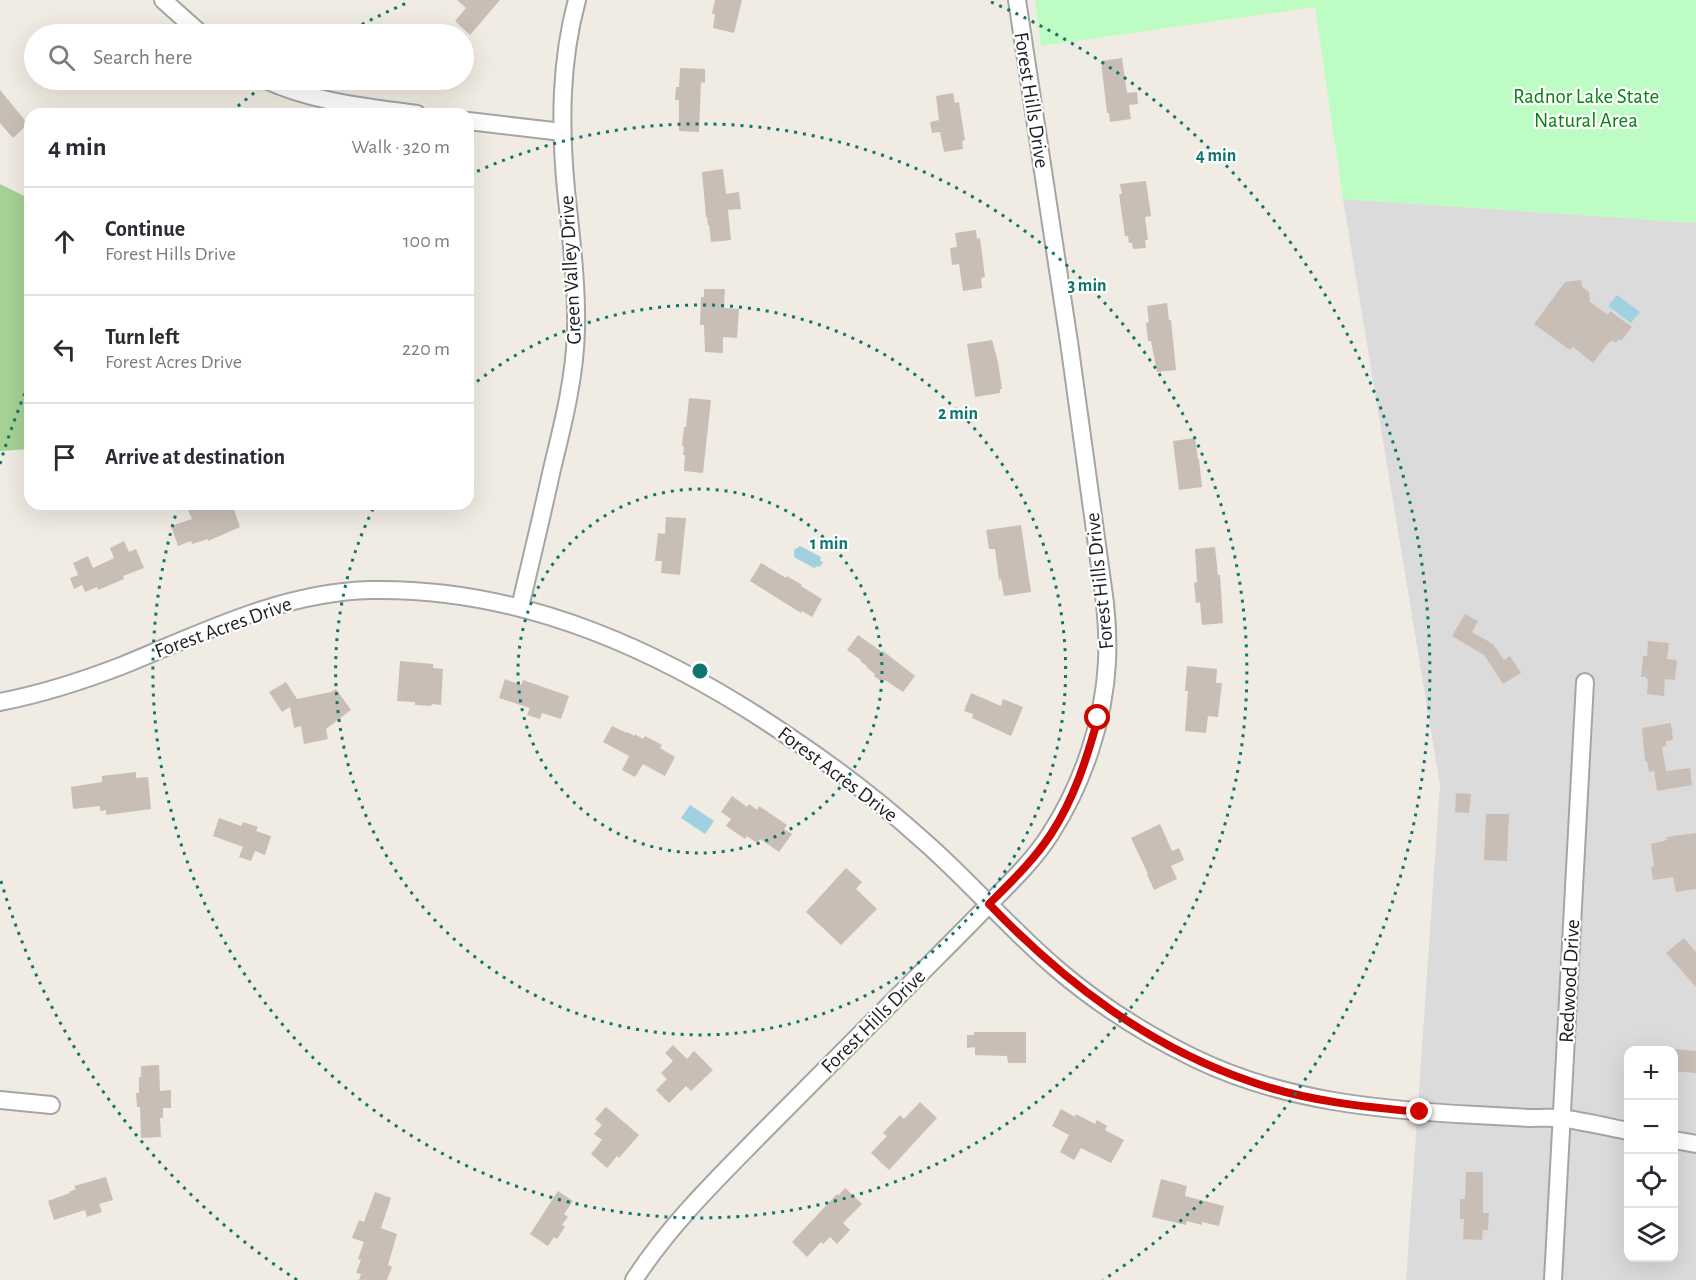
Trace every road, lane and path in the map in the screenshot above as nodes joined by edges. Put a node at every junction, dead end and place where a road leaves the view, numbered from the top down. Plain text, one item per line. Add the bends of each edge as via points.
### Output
1 (163, 0) edge
2 (577, 0) edge
3 (1017, 0) edge
4 (190, 24) edge
5 (293, 90) edge
6 (380, 108) edge
7 (474, 122) edge
8 (562, 132) junction
9 (520, 607) junction
10 (1585, 682) dead end
11 (0, 702) edge
12 (989, 904) junction
13 (0, 1100) edge
14 (51, 1105) dead end
15 (1562, 1118) junction
16 (1624, 1130) edge
17 (1678, 1141) edge
18 (1696, 1144) edge
19 (634, 1280) edge
20 (1553, 1280) edge

1 - 4 street
2 - 8 street, Green Valley Drive via 565,55
3 - 12 street, Forest Hills Drive via 1069,342 1108,636 1098,718 1078,781 1051,834
5 - 6 street
7 - 8 street
8 - 9 street, Green Valley Drive via 576,285 574,357 561,434
9 - 11 street, Forest Acres Drive via 422,591 368,590 317,595 242,616 79,681
9 - 12 street, Forest Acres Drive via 629,645 741,705 864,790 929,845
10 - 15 street, Redwood Drive
12 - 15 street, Forest Acres Drive via 1057,969 1101,1004 1195,1059 1255,1083 1357,1106
12 - 19 street, Forest Hills Drive via 707,1189
13 - 14 street
15 - 16 street, Forest Acres Drive
15 - 20 street, Redwood Drive
17 - 18 street

